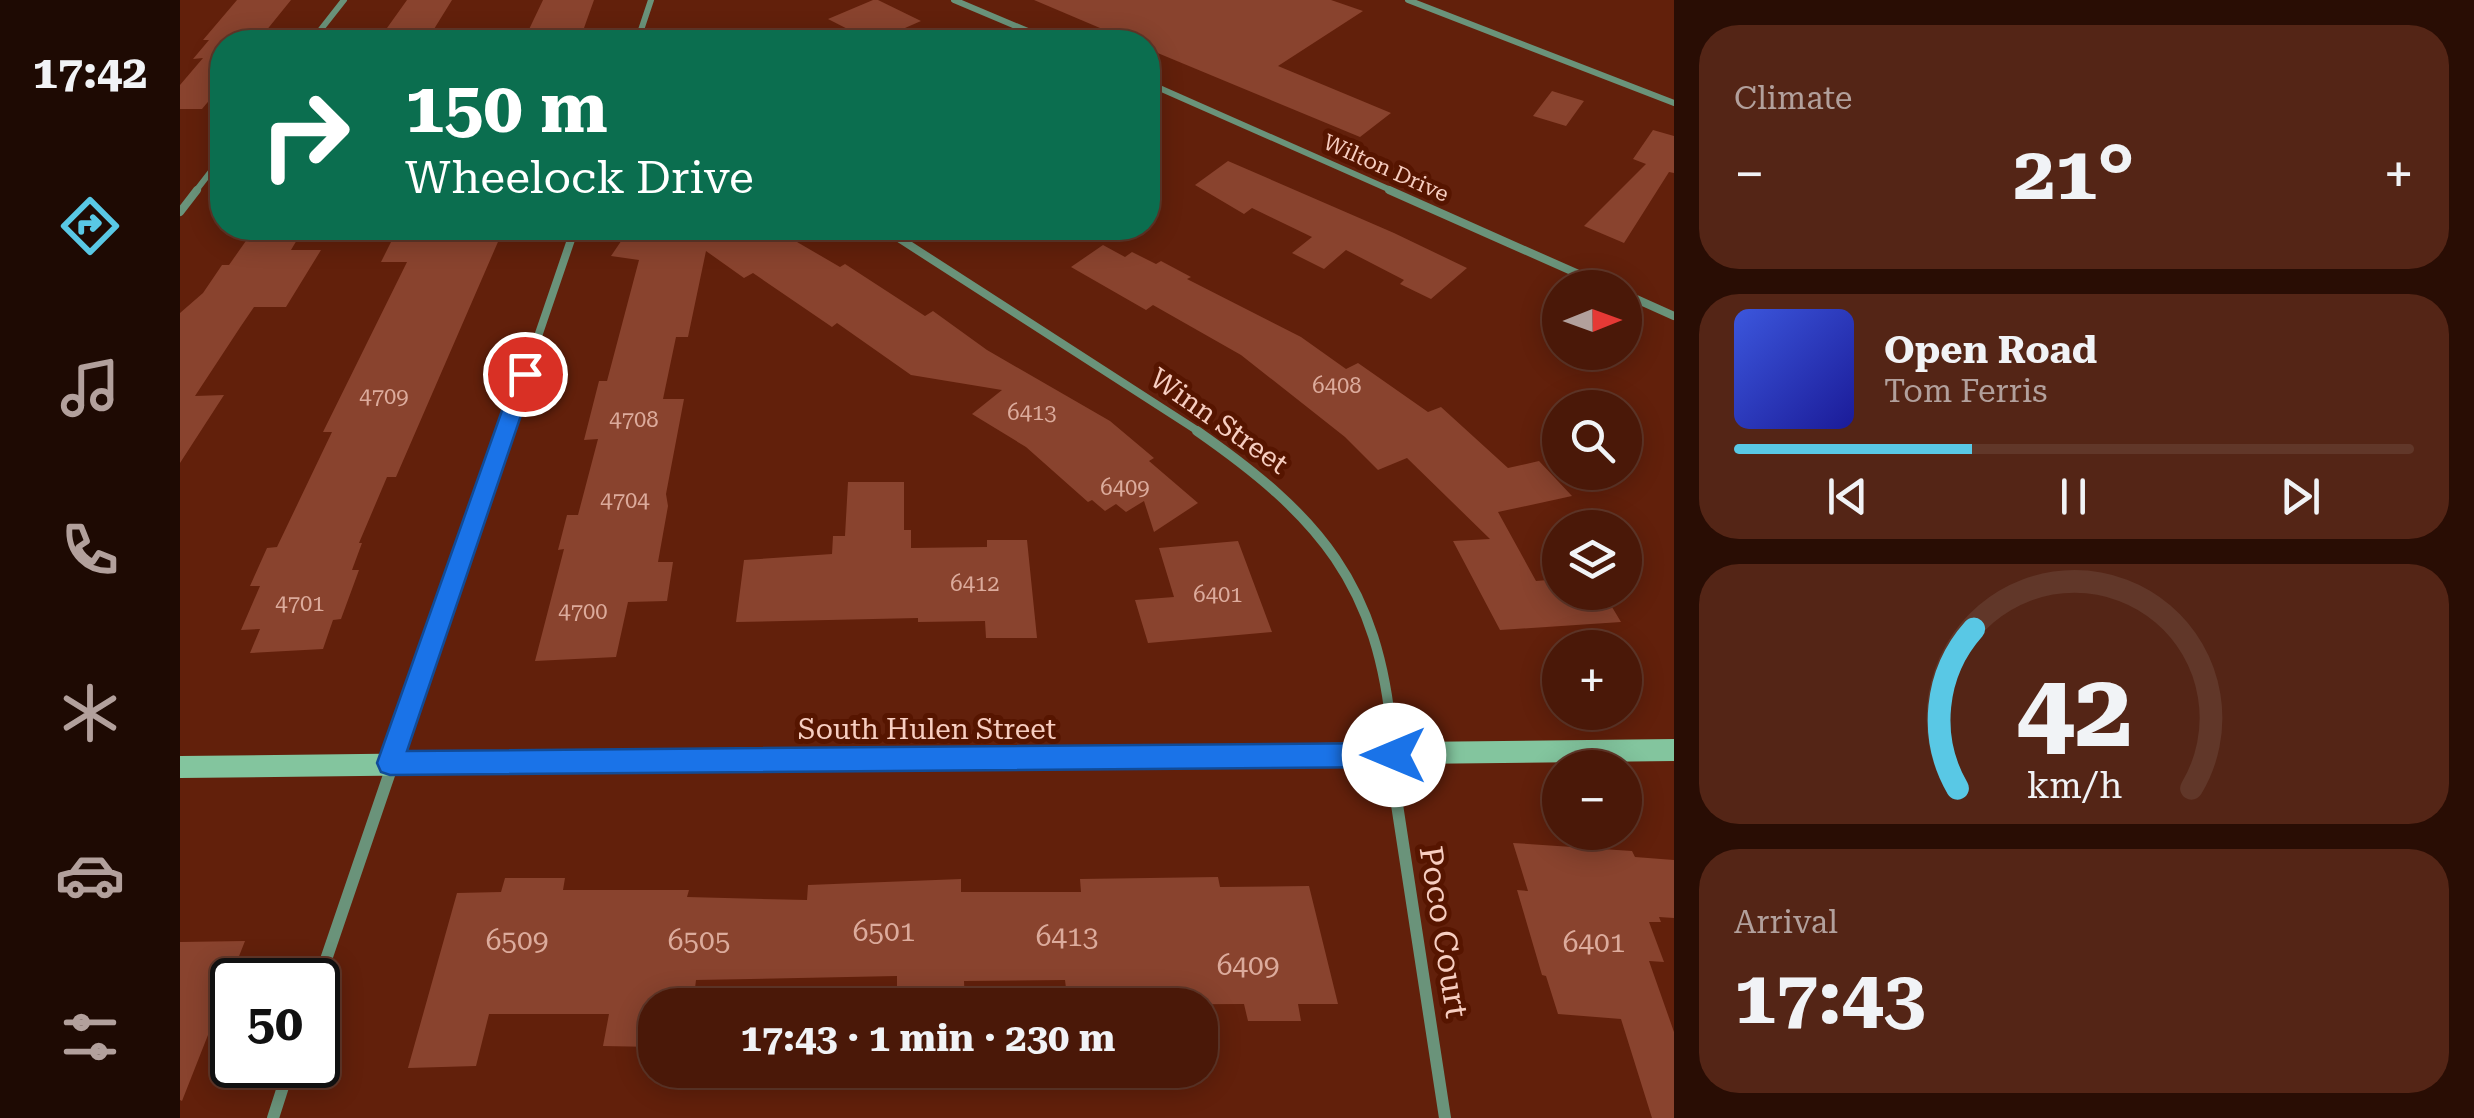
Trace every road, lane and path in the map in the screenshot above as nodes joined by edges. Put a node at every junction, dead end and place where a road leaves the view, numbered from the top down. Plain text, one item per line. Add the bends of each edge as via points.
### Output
1 (344, 0) edge
2 (650, 0) edge
3 (954, 0) edge
4 (1408, 0) edge
5 (321, 30) edge
6 (641, 30) edge
7 (1025, 30) edge
8 (1160, 88) edge
9 (1674, 103) edge
10 (210, 173) edge
11 (180, 212) edge
12 (571, 240) edge
13 (903, 240) edge
14 (1569, 270) edge
15 (1642, 302) edge
16 (1674, 316) edge
17 (1674, 750) edge
18 (1394, 755) junction
19 (390, 763) junction
20 (180, 767) edge
21 (326, 958) edge
22 (283, 1088) edge
23 (273, 1118) edge
24 (1444, 1118) edge

1 - 5 street
2 - 6 street
3 - 7 street
4 - 9 street
8 - 14 street, Wilton Drive
10 - 11 street
12 - 19 street
13 - 18 street, Winn Street via 1020,312 1286,496 1324,538 1359,596 1382,661
15 - 16 street
17 - 18 main road, South Hulen Street
18 - 19 main road, South Hulen Street
18 - 24 street, Poco Court
19 - 20 main road, South Hulen Street
19 - 21 street
22 - 23 street

